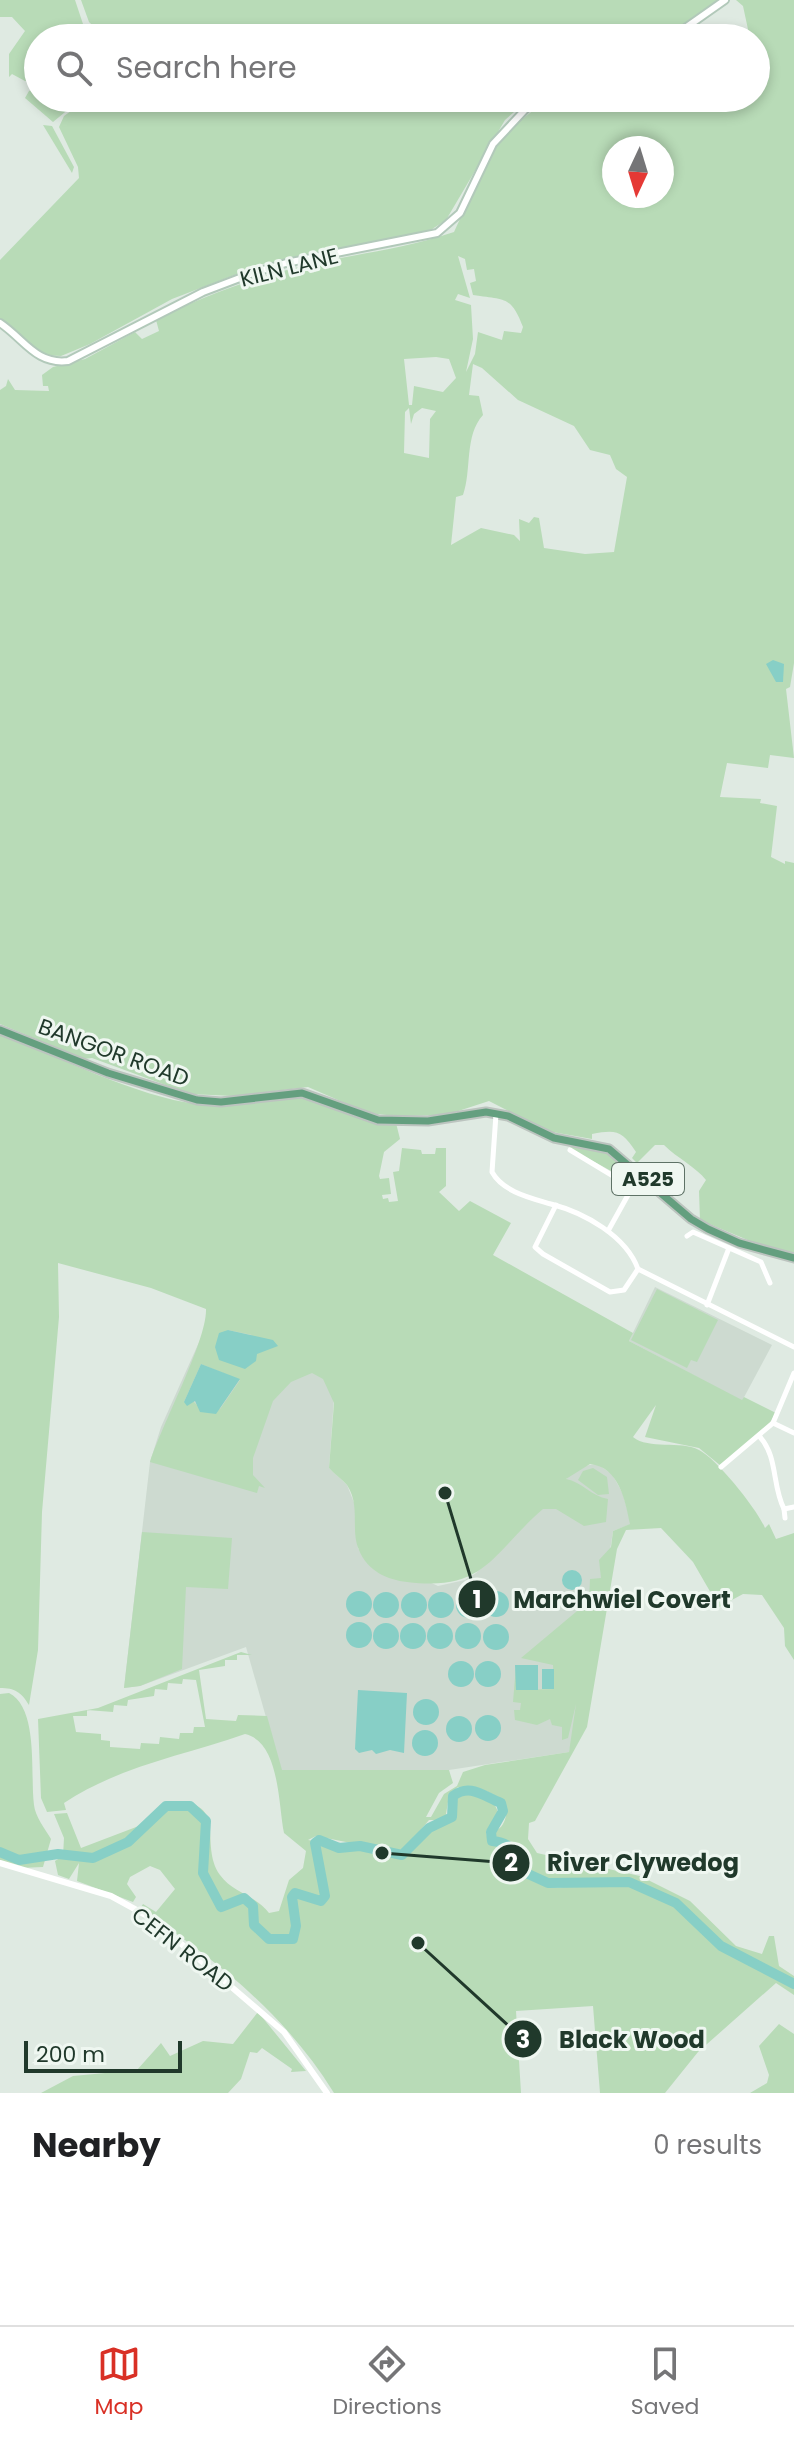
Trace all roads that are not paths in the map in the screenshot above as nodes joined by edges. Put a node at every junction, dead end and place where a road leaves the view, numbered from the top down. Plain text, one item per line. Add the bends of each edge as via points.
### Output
1 (725, 0) edge
2 (691, 24) edge
3 (523, 112) edge
4 (0, 323) edge
5 (0, 1030) edge
6 (496, 1113) junction
7 (570, 1150) dead end
8 (556, 1205) junction
9 (608, 1231) junction
10 (690, 1232) dead end
11 (729, 1248) junction
12 (794, 1258) edge
13 (638, 1269) junction
14 (770, 1283) dead end
15 (707, 1305) junction
16 (794, 1347) edge
17 (794, 1373) edge
18 (773, 1423) junction
19 (794, 1433) edge
20 (760, 1437) junction
21 (721, 1467) dead end
22 (794, 1507) edge
23 (784, 1509) junction
24 (785, 1518) dead end
25 (0, 1863) edge
26 (327, 2093) edge

1 - 2 main road
3 - 4 main road, KILN LANE via 493,144 460,213 427,237 253,273 203,292 68,361 39,357
5 - 6 main road, BANGOR ROAD via 108,1073 197,1100 312,1094 378,1120
6 - 8 street via 493,1176 531,1200
6 - 12 main road, A525 via 554,1138 609,1149 691,1219 739,1243
7 - 9 street via 628,1185
8 - 9 street
8 - 13 street via 535,1247 543,1254 610,1292 624,1290
9 - 13 street via 631,1250
10 - 11 street
11 - 14 street via 761,1262
11 - 15 street
13 - 15 street
15 - 16 street
17 - 18 street
18 - 19 street
18 - 20 street
20 - 21 street
20 - 23 street via 770,1448
22 - 23 street
23 - 24 street
25 - 26 main road, CEFN ROAD via 111,1896 151,1918 284,2032

